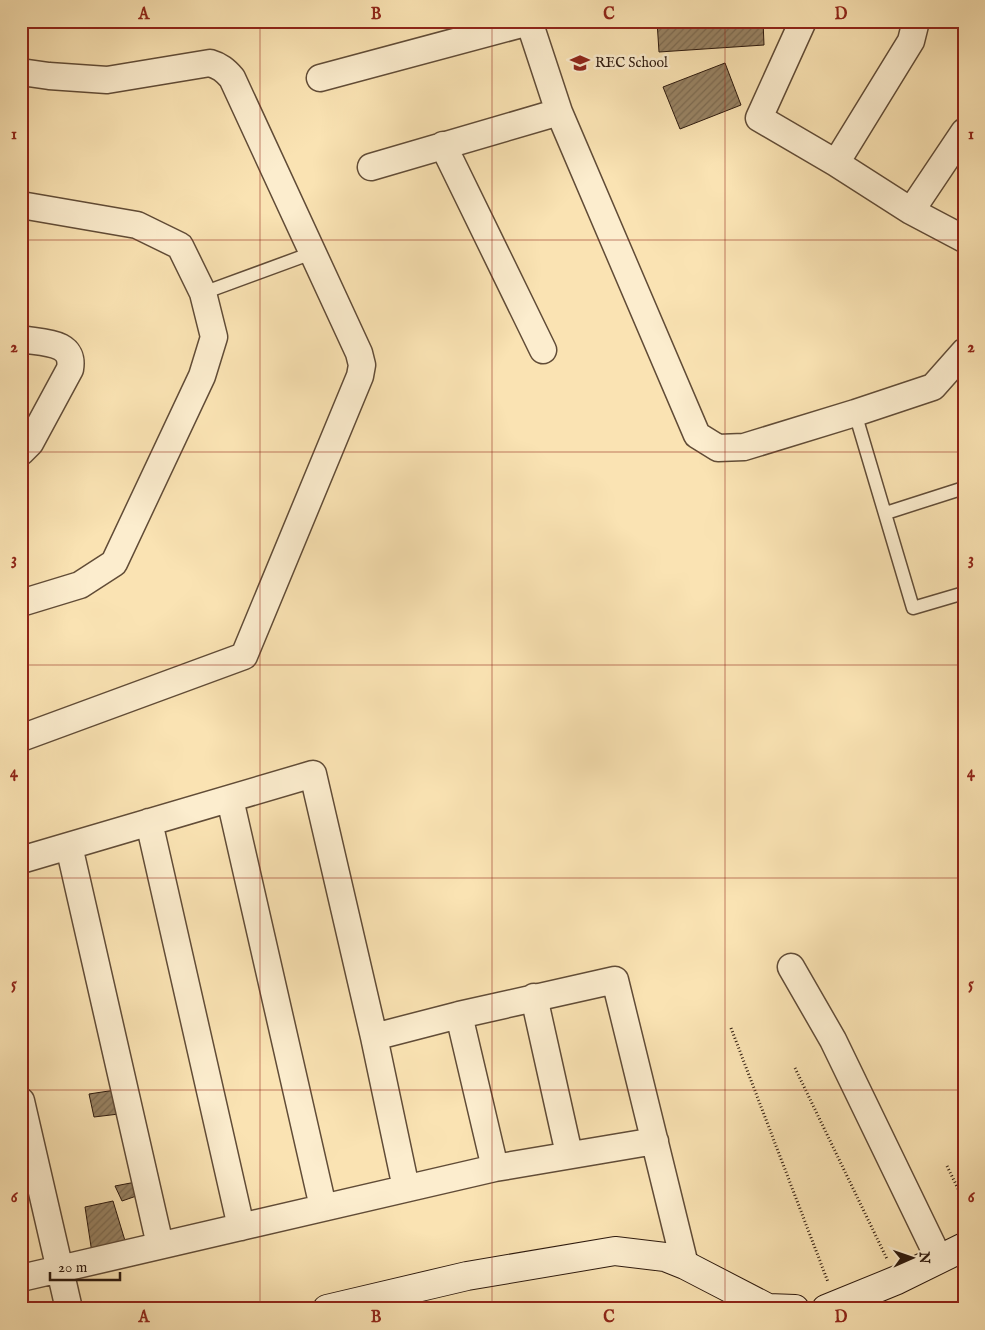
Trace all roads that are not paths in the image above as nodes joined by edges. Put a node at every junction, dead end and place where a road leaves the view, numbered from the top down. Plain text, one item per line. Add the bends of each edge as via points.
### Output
1 (803, 21) edge
2 (916, 21) edge
3 (529, 22) edge
4 (21, 72) edge
5 (320, 78) dead end
6 (559, 112) junction
7 (964, 132) edge
8 (443, 145) junction
9 (836, 163) junction
10 (371, 167) dead end
11 (21, 205) edge
12 (911, 211) junction
13 (964, 239) edge
14 (312, 253) junction
15 (203, 293) junction
16 (21, 339) edge
17 (544, 350) dead end
18 (964, 352) edge
19 (855, 413) junction
20 (21, 452) edge
21 (964, 488) edge
22 (886, 513) junction
23 (964, 593) edge
24 (21, 603) edge
25 (21, 738) edge
26 (230, 799) junction
27 (149, 822) junction
28 (69, 846) junction
29 (21, 860) edge
30 (791, 967) dead end
31 (534, 997) junction
32 (459, 1015) junction
33 (374, 1037) junction
34 (21, 1101) edge
35 (655, 1141) junction
36 (569, 1154) junction
37 (495, 1168) junction
38 (406, 1188) junction
39 (323, 1207) junction
40 (241, 1227) junction
41 (160, 1245) junction
42 (964, 1247) edge
43 (939, 1259) junction
44 (685, 1265) junction
45 (60, 1269) junction
46 (21, 1278) edge
47 (831, 1307) edge
48 (69, 1309) edge
49 (328, 1309) edge
50 (795, 1309) edge

1 - 9 street via 759,118
2 - 9 street via 911,42
3 - 5 street
3 - 6 street
4 - 14 street via 107,80 201,63 219,65 232,78
6 - 8 street
6 - 19 street via 697,435 718,448 744,447
7 - 12 street
8 - 10 street
8 - 17 street
9 - 12 street
11 - 15 street via 137,225 180,246
12 - 13 street
14 - 15 lane
14 - 25 street via 360,353 362,370 244,656
15 - 24 street via 214,337 202,376 114,563 80,585
16 - 20 street via 64,348 71,361 70,369 30,443
18 - 19 street via 933,387
19 - 22 lane
21 - 22 lane
22 - 23 lane via 913,608
26 - 27 street
26 - 33 street via 313,774
26 - 39 street
27 - 28 street
27 - 40 street
28 - 29 street
28 - 41 street
30 - 43 street via 833,1040
31 - 32 street
31 - 35 street via 615,980
31 - 36 street
32 - 33 street
32 - 37 street
33 - 38 street
34 - 45 street
35 - 36 street
35 - 44 street
36 - 37 street
37 - 38 street
38 - 39 street
39 - 40 street
40 - 41 street
41 - 45 street
42 - 43 street
43 - 47 street
44 - 49 street via 664,1257 615,1252 467,1276
44 - 50 street via 768,1308
45 - 46 street
45 - 48 street

